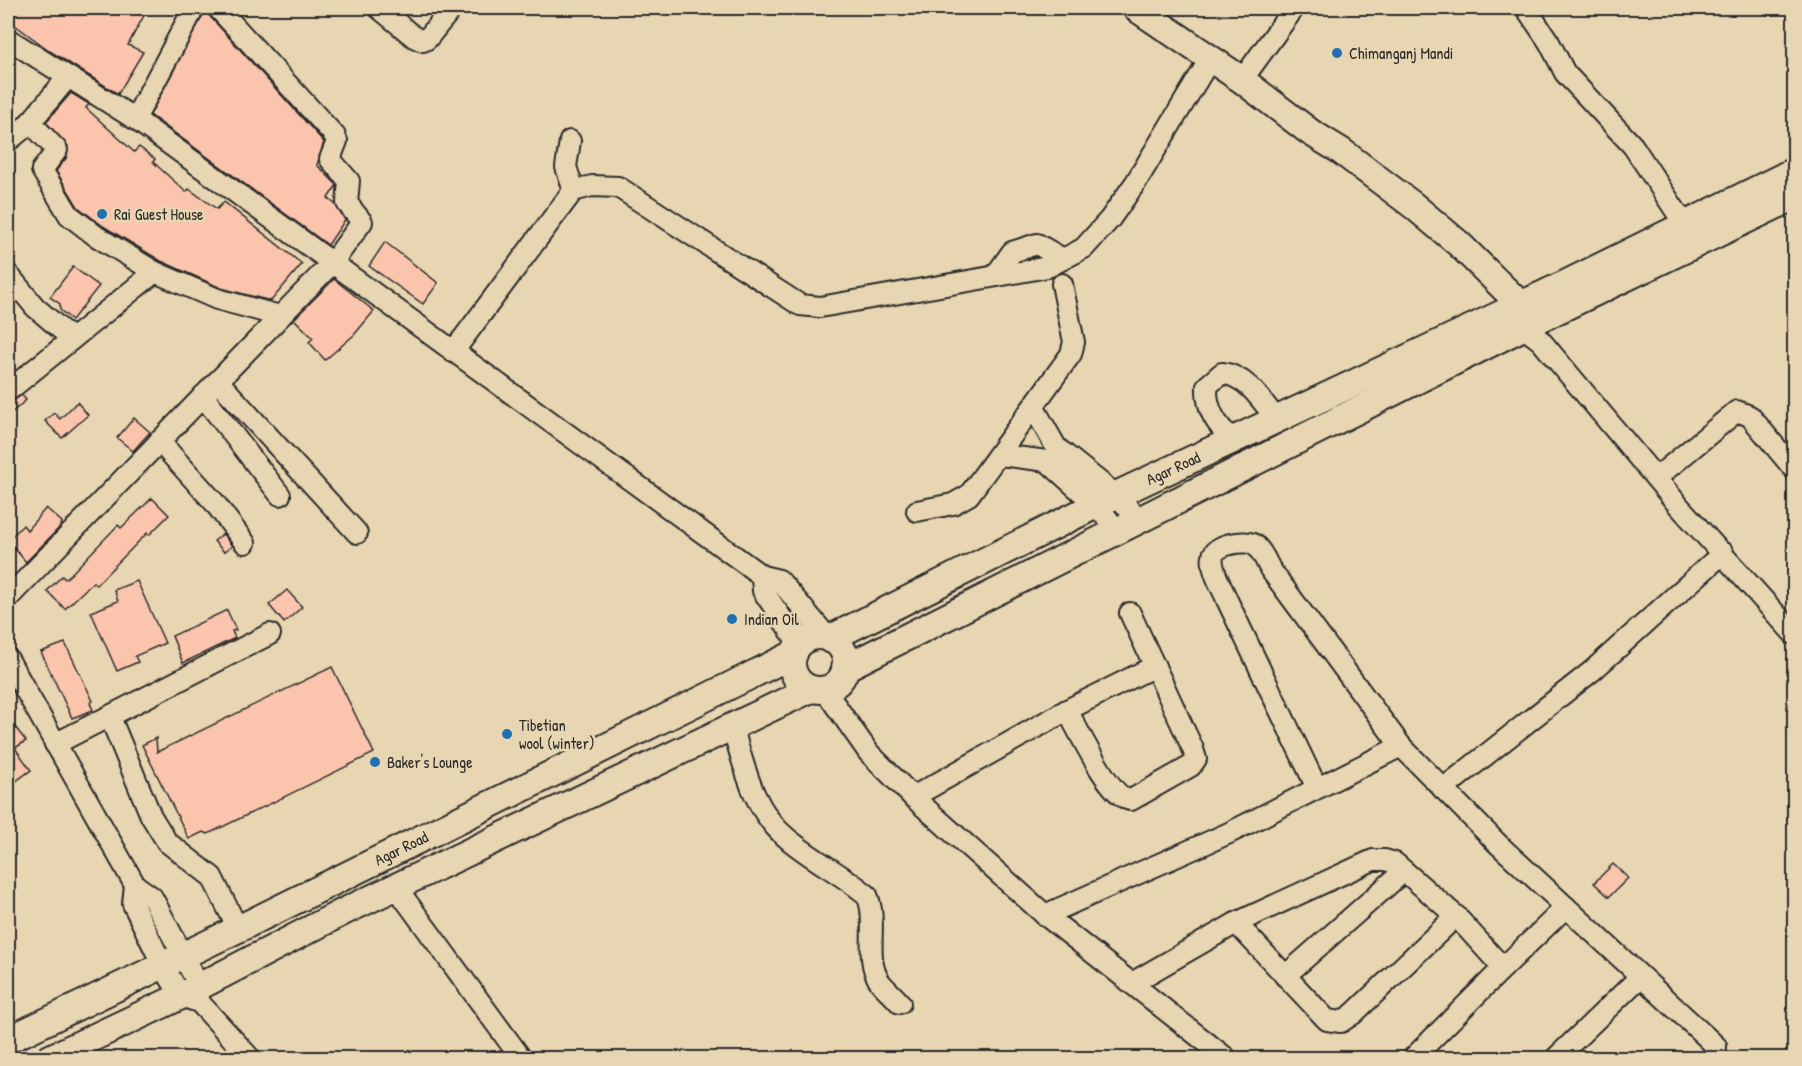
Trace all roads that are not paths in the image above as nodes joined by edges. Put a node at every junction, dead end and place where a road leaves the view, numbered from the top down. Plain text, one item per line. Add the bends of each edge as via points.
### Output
1 (194, 8) edge
2 (218, 8) edge
3 (379, 8) edge
4 (452, 8) edge
5 (1136, 8) edge
6 (1294, 8) edge
7 (1526, 8) edge
8 (8, 39) edge
9 (1210, 58) junction
10 (68, 77) junction
11 (1242, 80) junction
12 (135, 119) junction
13 (30, 122) junction
14 (8, 141) edge
15 (570, 141) dead end
16 (1794, 171) edge
17 (574, 191) junction
18 (1794, 197) edge
19 (1685, 225) junction
20 (333, 262) junction
21 (155, 272) junction
22 (8, 274) edge
23 (1062, 284) dead end
24 (280, 316) junction
25 (1526, 321) junction
26 (72, 339) junction
27 (453, 352) junction
28 (218, 381) junction
29 (1357, 381) junction
30 (8, 391) edge
31 (203, 396) junction
32 (1369, 404) junction
33 (1034, 408) junction
34 (1276, 419) junction
35 (1233, 440) junction
36 (159, 441) junction
37 (1052, 454) junction
38 (1000, 455) junction
39 (1794, 469) edge
40 (1656, 478) junction
41 (280, 495) dead end
42 (1106, 500) junction
43 (918, 511) dead end
44 (1128, 525) junction
45 (357, 533) dead end
46 (245, 543) dead end
47 (1723, 553) junction
48 (762, 576) junction
49 (8, 598) edge
50 (1130, 613) dead end
51 (270, 634) dead end
52 (1794, 634) edge
53 (829, 639) junction
54 (797, 649) junction
55 (8, 658) edge
56 (1155, 666) junction
57 (845, 668) junction
58 (818, 689) junction
59 (1067, 710) junction
60 (110, 717) junction
61 (732, 725) junction
62 (55, 744) junction
63 (1401, 746) junction
64 (1317, 788) junction
65 (1443, 789) junction
66 (913, 797) junction
67 (1404, 871) junction
68 (396, 887) junction
69 (1566, 907) junction
70 (1045, 915) junction
71 (1456, 916) junction
72 (1236, 923) junction
73 (238, 929) junction
74 (173, 961) junction
75 (1503, 969) junction
76 (1285, 976) junction
77 (1640, 977) junction
78 (1132, 983) junction
79 (193, 995) junction
80 (900, 1002) dead end
81 (8, 1040) edge
82 (50, 1059) edge
83 (250, 1059) edge
84 (521, 1059) edge
85 (1226, 1059) edge
86 (1413, 1059) edge
87 (1556, 1059) edge
88 (1711, 1059) edge

1 - 12 street
2 - 20 street via 337,139 330,159 349,181 347,203 362,222
3 - 4 street via 423,41
5 - 9 main road
6 - 11 street
7 - 19 street via 1565,73 1633,146
8 - 10 street
9 - 11 main road
9 - 17 street via 1110,219 1084,248 1048,267 820,307 801,305 618,187 592,186
10 - 12 street
10 - 13 street
11 - 25 main road via 1414,206 1459,244
12 - 20 street
13 - 14 street
13 - 21 street via 57,150 42,170 69,214 96,236
15 - 17 street via 566,167
16 - 19 main road
17 - 27 street
18 - 25 main road
19 - 25 main road
20 - 24 street
20 - 27 street
21 - 24 street via 216,299
21 - 26 street
22 - 26 street via 35,306
23 - 33 street via 1074,348
24 - 28 street
25 - 29 main road, Agar Road
25 - 32 main road
25 - 40 street
26 - 30 street
27 - 48 street
28 - 31 street
28 - 45 street
29 - 32 main road
29 - 34 main road, Agar Road
31 - 36 street
31 - 41 street
32 - 44 main road
33 - 37 street
33 - 38 street
34 - 35 main road, Agar Road
34 - 35 street via 1244,382 1222,373 1207,386 1206,397 1215,420
35 - 42 main road, Agar Road
36 - 46 street
36 - 49 street
37 - 38 street
37 - 42 street
38 - 43 street via 969,495 953,504
39 - 40 street via 1750,416 1737,411
40 - 47 street
42 - 44 street
42 - 53 main road, Agar Road
44 - 57 main road
47 - 52 street
47 - 65 street via 1592,671
48 - 53 street via 779,580
48 - 54 street via 763,591
50 - 56 street
51 - 60 street
53 - 54 main road, Agar Road via 812,638
53 - 57 main road via 842,651
54 - 58 main road via 793,671 797,679
54 - 73 main road, Agar Road
55 - 62 street
56 - 59 street
56 - 59 street via 1196,759 1185,771 1131,800 1111,787
57 - 58 main road via 836,684
58 - 61 main road
58 - 66 street via 864,747
59 - 66 street
60 - 62 street
60 - 73 street via 151,816 167,842 212,877
61 - 68 main road
61 - 80 street via 749,785 766,815 786,838 867,895 873,909 873,966 880,981
62 - 74 street via 135,885 133,904
63 - 64 street
63 - 64 street via 1254,544 1235,543 1216,550 1214,568 1227,600
63 - 65 street
64 - 70 street via 1229,833
65 - 69 street
66 - 70 street
67 - 71 street
67 - 72 street via 1395,863 1372,860
67 - 76 street
68 - 79 main road
68 - 84 street
69 - 75 street
69 - 77 street
70 - 78 street
71 - 75 street
71 - 76 street via 1341,1022 1327,1020
72 - 76 street
72 - 78 street
73 - 74 main road, Agar Road
74 - 79 street
74 - 81 main road, Agar Road
75 - 86 street
77 - 87 street
77 - 88 street via 1716,1046
78 - 85 street
79 - 82 main road
79 - 83 street

